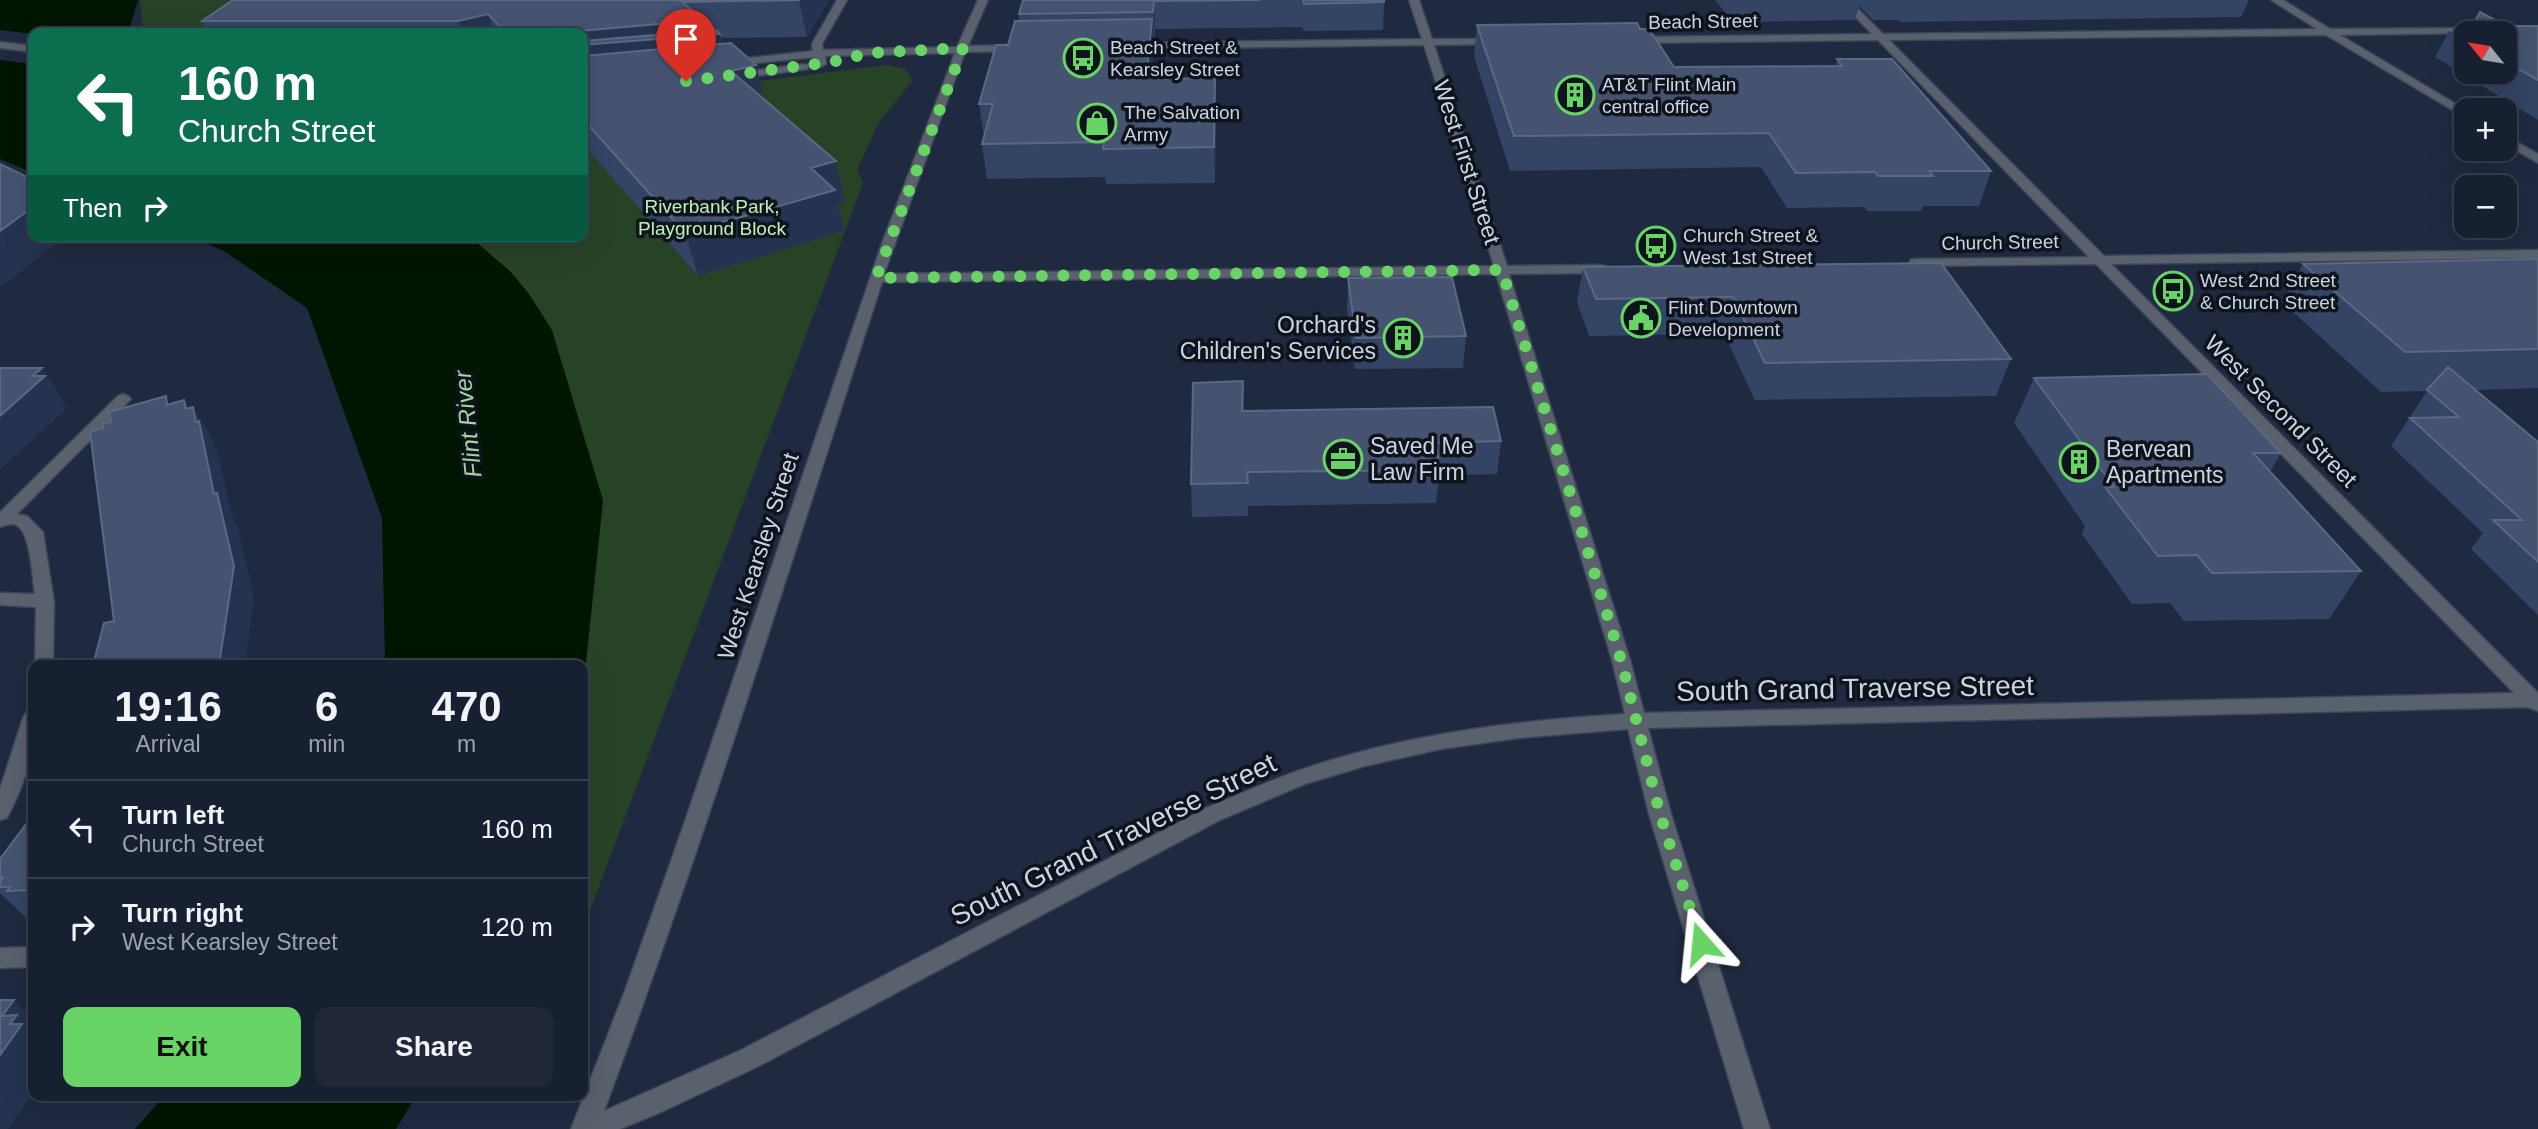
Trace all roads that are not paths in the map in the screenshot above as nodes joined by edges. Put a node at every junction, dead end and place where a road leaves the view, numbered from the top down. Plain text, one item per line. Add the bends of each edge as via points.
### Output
1 (842, 0) edge
2 (982, 0) edge
3 (1414, 0) edge
4 (1844, 0) edge
5 (2276, 0) edge
6 (2454, 29) edge
7 (2328, 31) junction
8 (1878, 37) junction
9 (1626, 40) edge
10 (1515, 41) edge
11 (1428, 42) junction
12 (0, 45) edge
13 (1032, 47) edge
14 (1114, 47) edge
15 (28, 48) edge
16 (963, 48) junction
17 (820, 59) junction
18 (713, 64) edge
19 (723, 77) edge
20 (2454, 108) edge
21 (2517, 146) edge
22 (2538, 159) edge
23 (2538, 254) edge
24 (2097, 260) junction
25 (1903, 263) edge
26 (1621, 268) edge
27 (1502, 270) junction
28 (876, 278) junction
29 (123, 399) dead end
30 (2, 520) edge
31 (0, 599) edge
32 (45, 602) junction
33 (44, 660) edge
34 (2536, 702) edge
35 (1636, 721) junction
36 (28, 734) edge
37 (0, 812) edge
38 (28, 957) edge
39 (0, 958) edge
40 (586, 1129) edge
41 (1757, 1129) edge

1 - 17 street via 817,44
2 - 16 street, West Kearsley Street
3 - 11 street, West First Street
4 - 8 street, West Second Street
5 - 7 street
6 - 7 street, Beach Street
7 - 8 street, Beach Street
7 - 20 street
8 - 9 street, Beach Street
8 - 24 street, West Second Street
10 - 11 street
11 - 14 street
11 - 27 street, West First Street
12 - 15 street
13 - 16 street
16 - 17 street
16 - 28 street, West Kearsley Street
17 - 18 street
17 - 19 street
21 - 22 street
23 - 24 street, Church Street
24 - 25 street, Church Street
24 - 34 street, West Second Street
26 - 27 street
27 - 28 street
27 - 35 street, West First Street
28 - 40 street, West Kearsley Street via 695,824
29 - 30 street
30 - 32 street via 21,520 34,532
31 - 32 street
32 - 33 street
34 - 35 street, South Grand Traverse Street
35 - 40 street, South Grand Traverse Street via 1526,728 1441,741 1291,781 1171,835 750,1058
35 - 41 street, West First Street
36 - 37 street
38 - 39 street

